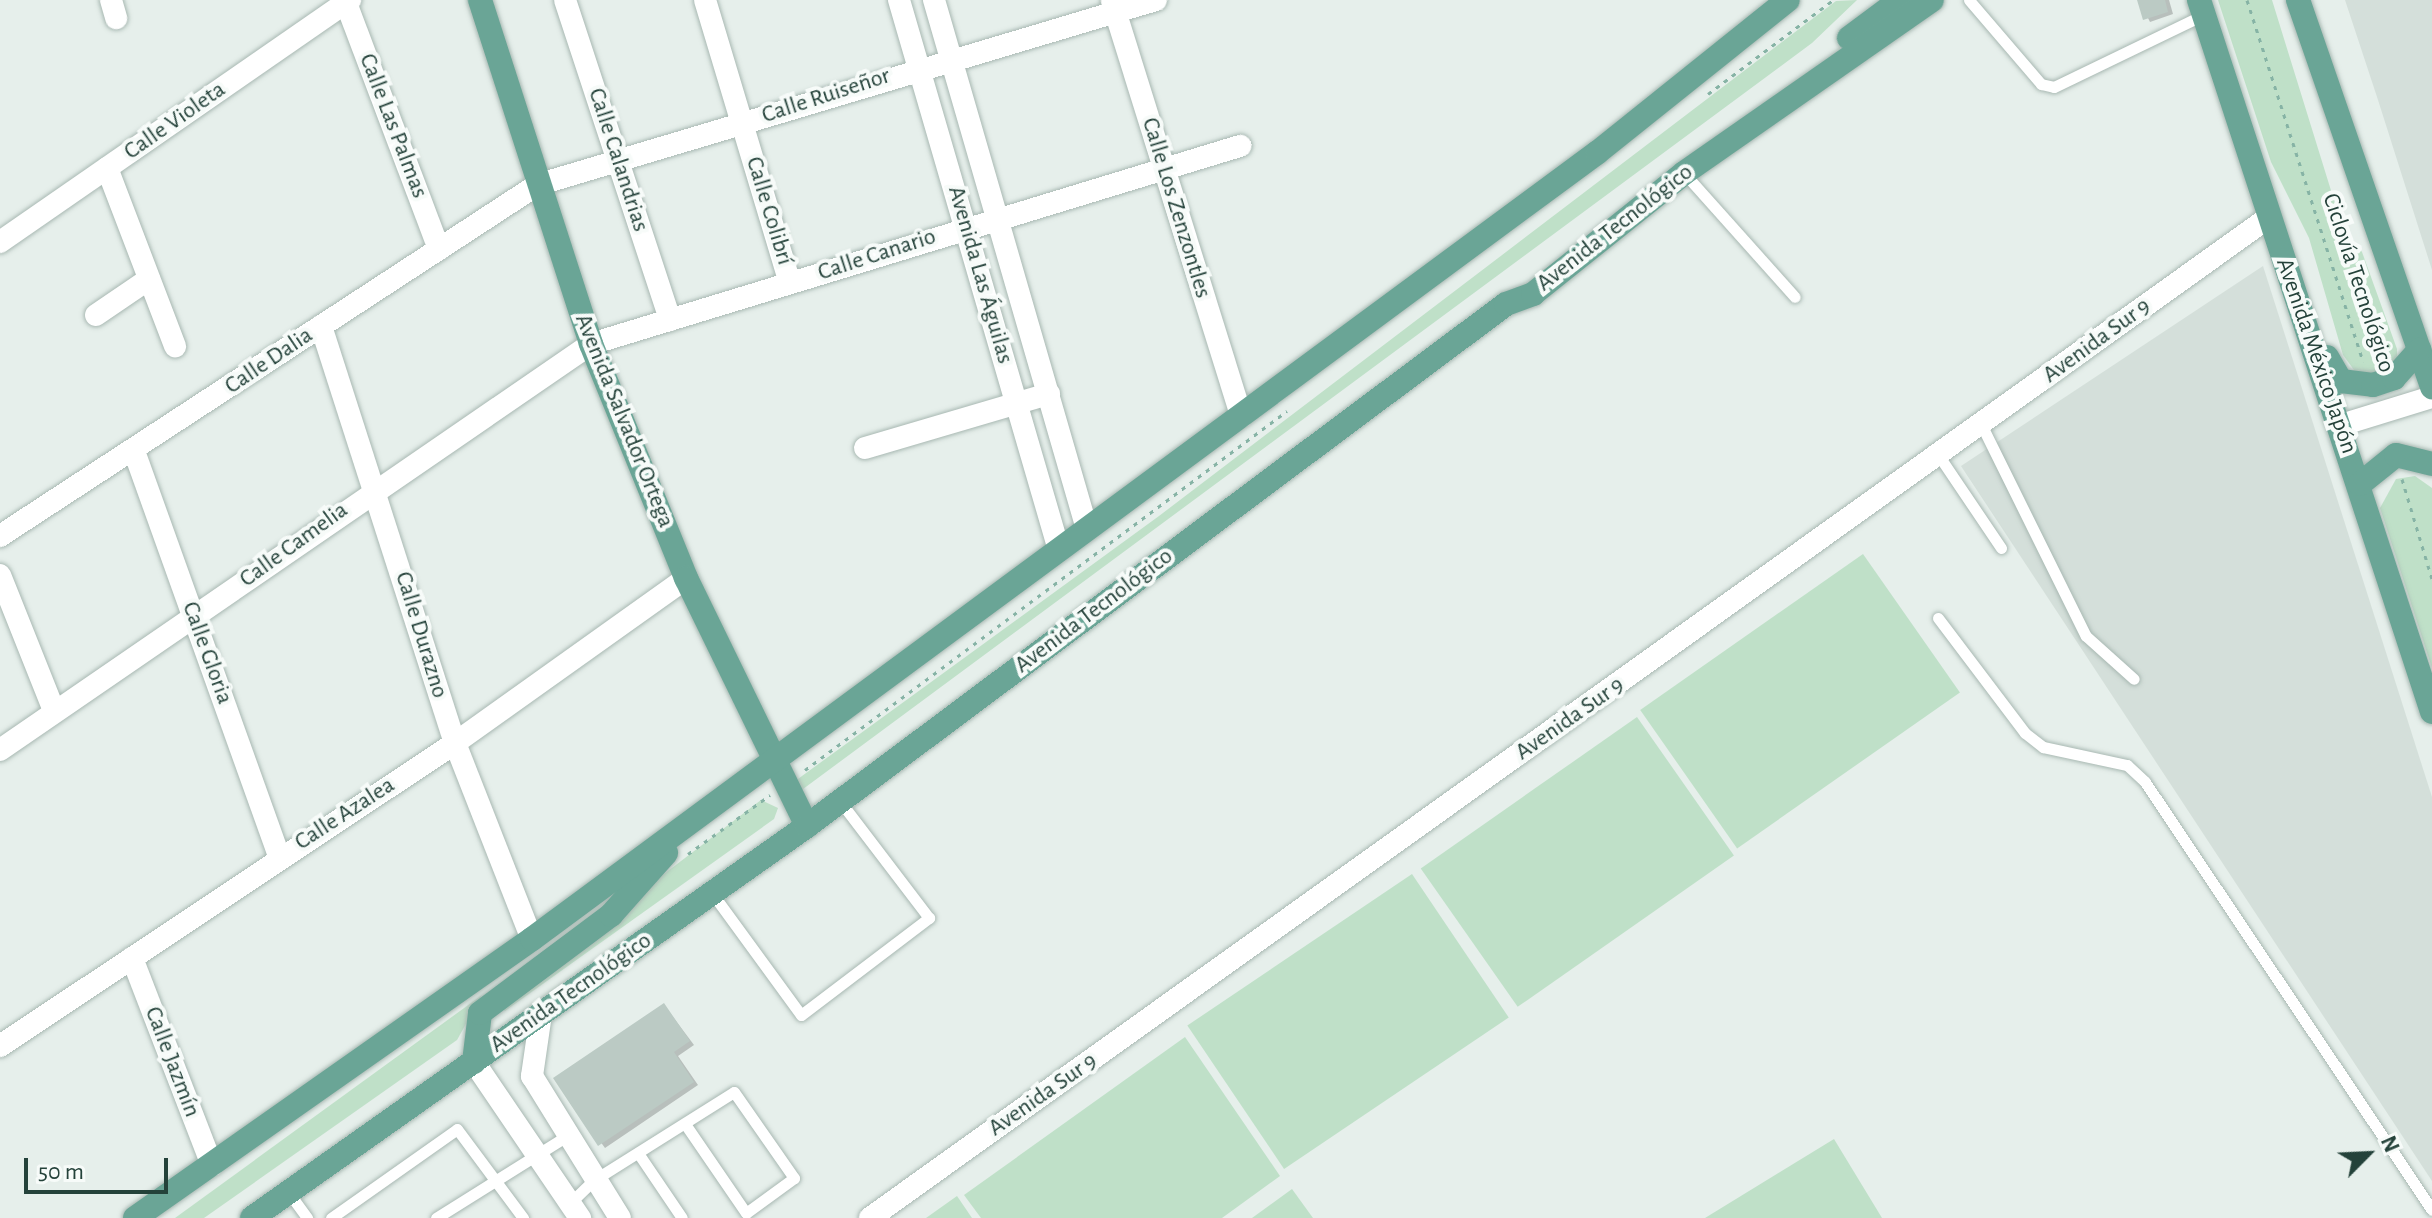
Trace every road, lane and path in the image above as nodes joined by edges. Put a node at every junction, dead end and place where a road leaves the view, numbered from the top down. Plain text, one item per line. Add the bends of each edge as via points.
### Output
1 (480, 0) edge
2 (565, 0) edge
3 (705, 0) edge
4 (899, 0) edge
5 (934, 0) edge
6 (1156, 0) edge
7 (1788, 0) edge
8 (1809, 0) edge
9 (1900, 0) edge
10 (1932, 0) edge
11 (1969, 0) edge
12 (2247, 0) edge
13 (2298, 0) edge
14 (348, 2) edge
15 (1114, 6) edge
16 (2201, 7) edge
17 (950, 58) junction
18 (919, 66) junction
19 (743, 123) junction
20 (1240, 146) dead end
21 (1598, 152) junction
22 (618, 160) junction
23 (107, 168) junction
24 (1164, 169) junction
25 (1684, 173) junction
26 (537, 185) junction
27 (2259, 186) junction
28 (998, 217) junction
29 (2269, 217) junction
30 (966, 226) junction
31 (0, 242) edge
32 (439, 249) junction
33 (149, 279) junction
34 (790, 283) junction
35 (1795, 297) dead end
36 (1506, 304) junction
37 (96, 315) dead end
38 (670, 320) junction
39 (321, 326) junction
40 (591, 344) junction
41 (175, 346) dead end
42 (2419, 350) junction
43 (2373, 385) junction
44 (2432, 387) edge
45 (1049, 394) junction
46 (2432, 397) edge
47 (1017, 404) junction
48 (1241, 416) junction
49 (2341, 425) junction
50 (1982, 426) junction
51 (865, 448) dead end
52 (134, 451) junction
53 (2396, 455) junction
54 (1939, 456) junction
55 (2432, 464) edge
56 (2360, 484) junction
57 (375, 486) junction
58 (1087, 529) junction
59 (0, 536) edge
60 (2001, 548) dead end
61 (1059, 550) junction
62 (0, 575) edge
63 (686, 578) junction
64 (2432, 579) edge
65 (194, 617) junction
66 (1938, 618) dead end
67 (2134, 679) dead end
68 (54, 711) junction
69 (2432, 712) edge
70 (455, 743) junction
71 (0, 750) edge
72 (771, 762) junction
73 (840, 801) junction
74 (700, 815) junction
75 (807, 826) junction
76 (279, 857) junction
77 (712, 893) junction
78 (532, 939) junction
79 (132, 958) junction
80 (541, 1014) junction
81 (0, 1046) edge
82 (474, 1062) junction
83 (685, 1124) junction
84 (565, 1137) junction
85 (638, 1153) junction
86 (538, 1156) junction
87 (212, 1165) junction
88 (494, 1180) junction
89 (594, 1180) junction
90 (289, 1193) junction
91 (575, 1210) edge
92 (2432, 1210) edge
93 (135, 1218) edge
94 (252, 1218) edge
95 (307, 1218) edge
96 (331, 1218) edge
97 (436, 1218) edge
98 (523, 1218) edge
99 (620, 1218) edge
100 (682, 1218) edge
101 (870, 1218) edge

1 - 26 main road, Avenida Salvador Ortega
2 - 22 street, Calle Calandrias
3 - 19 street, Calle Colibrí
4 - 18 street, Avenida Las Águilas
5 - 17 street, Avenida Las Águilas
6 - 15 street, Calle Ruiseñor
7 - 21 main road
8 - 21 main road
9 - 36 main road
10 - 25 main road, Avenida Tecnológico
11 - 16 lane via 2041,84 2054,87
12 - 43 path, Ciclovía Tecnológico
13 - 42 main road
14 - 23 street, Calle Violeta
14 - 32 street, Calle Las Palmas
15 - 17 street, Calle Ruiseñor
15 - 24 street, Calle Los Zenzontles
16 - 27 main road, Avenida México Japón
17 - 18 street, Calle Ruiseñor
17 - 28 street, Avenida Las Águilas
18 - 19 street, Calle Ruiseñor
18 - 30 street, Avenida Las Águilas
19 - 22 street, Calle Ruiseñor
19 - 34 street, Calle Colibrí
20 - 24 street, Calle Canario
21 - 48 main road
22 - 26 street, Calle Ruiseñor
22 - 38 street, Calle Calandrias
23 - 31 street, Calle Violeta
23 - 33 street
24 - 28 street, Calle Canario
24 - 48 street, Calle Los Zenzontles
25 - 35 lane
25 - 36 main road, Avenida Tecnológico via 1533,294
26 - 32 street, Calle Dalia
26 - 40 main road, Avenida Salvador Ortega
27 - 29 main road, Avenida México Japón
27 - 43 main road via 2278,207 2331,368 2341,381
28 - 30 street, Calle Canario
28 - 45 street, Avenida Las Águilas
29 - 49 main road, Avenida México Japón
29 - 50 street, Avenida Sur 9
30 - 34 street, Calle Canario
30 - 47 street, Avenida Las Águilas
32 - 39 street, Calle Dalia
33 - 37 street
33 - 41 street
34 - 38 street, Calle Canario
36 - 73 main road, Avenida Tecnológico
38 - 40 street, Calle Canario
39 - 52 street, Calle Dalia
39 - 57 street, Calle Durazno
40 - 57 street, Calle Camelia
40 - 63 main road, Avenida Salvador Ortega
42 - 43 main road via 2394,378
42 - 44 main road
45 - 47 street
45 - 58 street, Avenida Las Águilas
46 - 49 street
47 - 51 street
47 - 61 street, Avenida Las Águilas
48 - 58 main road
49 - 56 main road, Avenida México Japón
50 - 54 street, Avenida Sur 9
50 - 67 lane via 2086,636
52 - 59 street, Calle Dalia
52 - 65 street, Calle Gloria
53 - 55 main road
53 - 56 main road
53 - 64 path
54 - 60 lane
54 - 101 street, Avenida Sur 9
56 - 69 main road, Avenida México Japón
57 - 65 street, Calle Camelia
57 - 70 street, Calle Durazno
58 - 61 main road
61 - 72 main road
62 - 68 street
63 - 70 street, Calle Azalea
63 - 72 main road, Avenida Salvador Ortega
65 - 68 street, Calle Camelia
65 - 76 street, Calle Gloria
66 - 92 lane via 2025,733 2043,747 2127,765 2145,782
68 - 71 street, Calle Camelia
70 - 76 street, Calle Azalea
70 - 78 street, Calle Durazno
72 - 74 main road
72 - 75 main road, Avenida Salvador Ortega
73 - 75 main road, Avenida Tecnológico
73 - 77 lane via 929,918 801,1015
74 - 78 main road
74 - 82 main road via 611,915 480,1013
75 - 77 main road, Avenida Tecnológico
76 - 79 street, Calle Azalea
77 - 80 main road, Avenida Tecnológico
78 - 87 main road
79 - 81 street, Calle Azalea
79 - 87 street, Calle Jazmín
80 - 82 main road, Avenida Tecnológico
80 - 84 street via 532,1076
82 - 86 street
82 - 90 main road, Avenida Tecnológico
83 - 83 lane via 746,1213 794,1178 734,1092
83 - 85 lane
84 - 86 lane
84 - 89 street
85 - 89 lane
85 - 100 lane
86 - 88 lane
86 - 91 street
87 - 93 main road
88 - 96 lane via 457,1129
88 - 97 lane
88 - 98 lane
89 - 91 lane
89 - 99 street
90 - 94 main road, Avenida Tecnológico
90 - 95 lane

